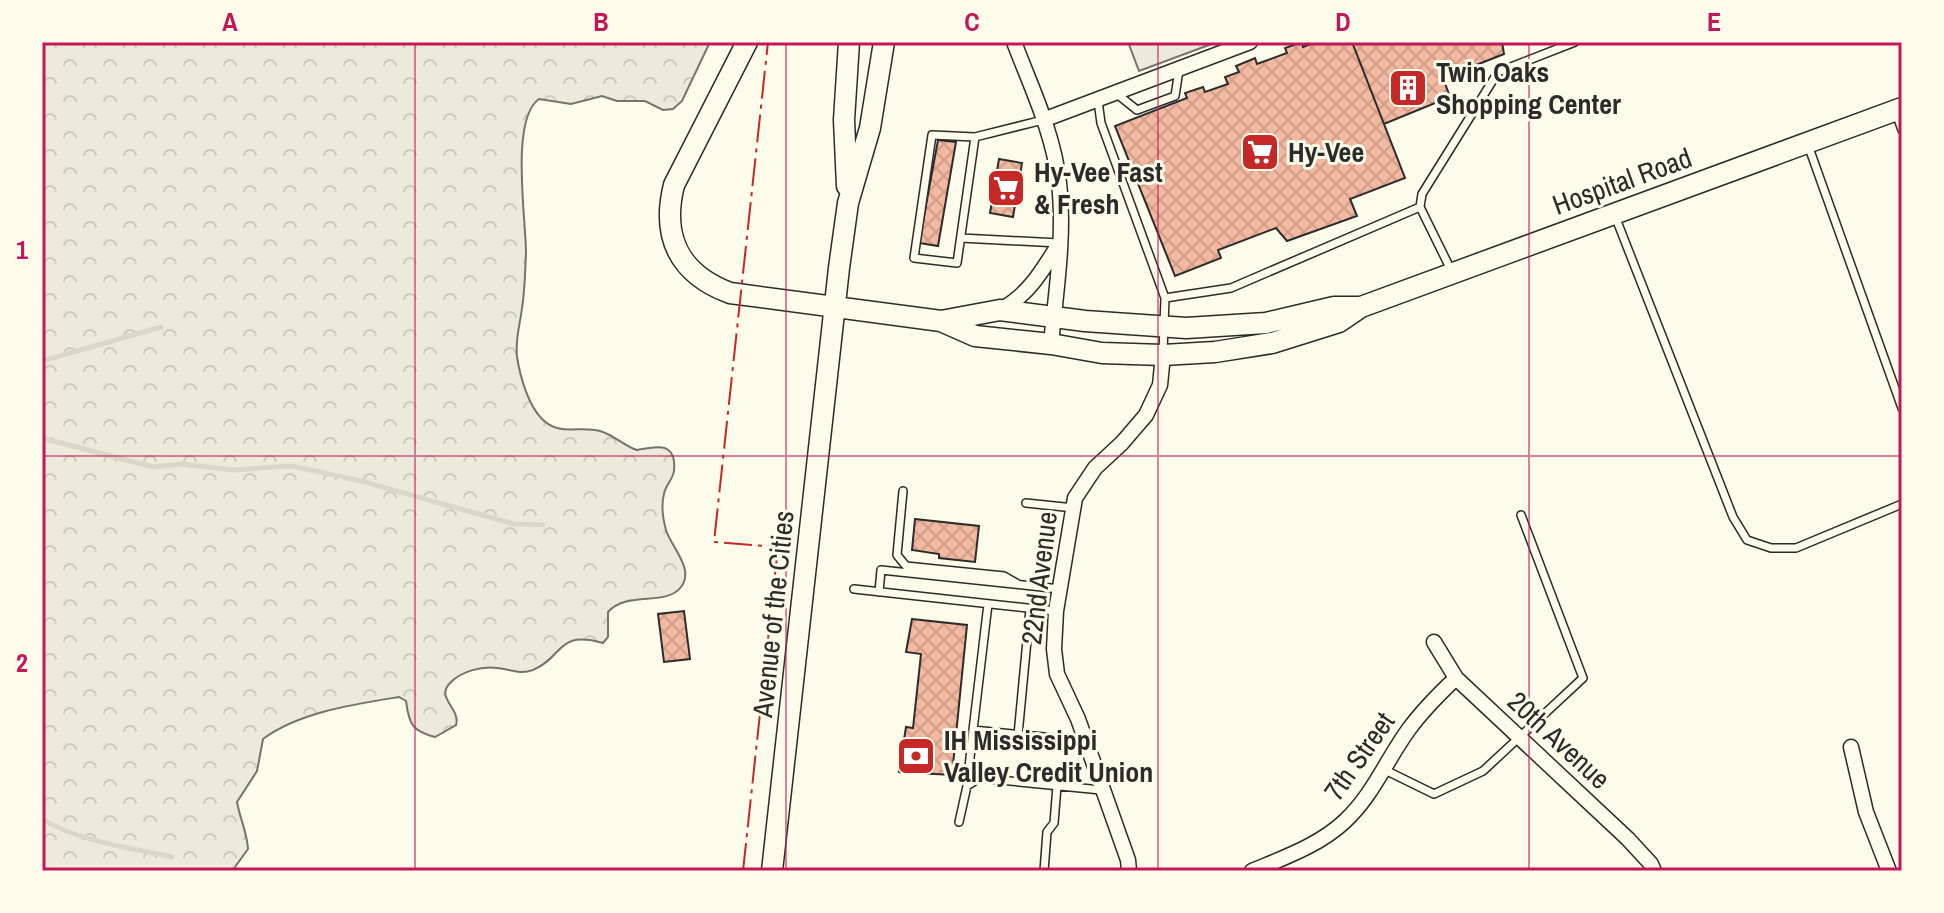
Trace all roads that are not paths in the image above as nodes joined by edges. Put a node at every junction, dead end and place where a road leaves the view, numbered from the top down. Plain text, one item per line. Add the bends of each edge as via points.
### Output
1 (747, 42) edge
2 (849, 42) edge
3 (884, 42) edge
4 (1014, 42) edge
5 (1250, 42) edge
6 (1575, 42) edge
7 (1179, 68) junction
8 (1115, 92) junction
9 (1097, 98) junction
10 (1900, 116) edge
11 (1043, 120) junction
12 (975, 137) junction
13 (1807, 143) junction
14 (848, 203) junction
15 (1420, 207) junction
16 (1614, 214) junction
17 (961, 238) junction
18 (1059, 243) junction
19 (1452, 274) junction
20 (1165, 298) junction
21 (835, 306) junction
22 (1361, 307) junction
23 (1000, 310) junction
24 (1054, 317) junction
25 (941, 321) junction
26 (1164, 328) junction
27 (1051, 344) junction
28 (1163, 355) junction
29 (1902, 408) edge
30 (903, 491) dead end
31 (1026, 503) dead end
32 (1902, 504) edge
33 (1074, 508) junction
34 (1521, 515) dead end
35 (1020, 585) junction
36 (854, 589) dead end
37 (1060, 589) junction
38 (879, 592) junction
39 (804, 596) junction
40 (988, 604) junction
41 (1030, 609) junction
42 (1056, 611) junction
43 (800, 627) dead end
44 (1434, 642) dead end
45 (1456, 678) junction
46 (973, 730) junction
47 (1018, 735) junction
48 (1518, 738) junction
49 (1085, 741) junction
50 (1851, 747) dead end
51 (1385, 770) junction
52 (967, 786) junction
53 (1057, 786) junction
54 (1102, 790) junction
55 (959, 822) dead end
56 (772, 871) edge
57 (1044, 871) edge
58 (1129, 871) edge
59 (1252, 871) edge
60 (1654, 871) edge
61 (1889, 871) edge

1 - 21 street via 674,185 668,206 672,240 678,255 702,279 730,293
2 - 14 street, Avenue of the Cities via 844,120
3 - 14 street, Avenue of the Cities via 870,128
4 - 11 street
5 - 7 street
6 - 15 lane via 1498,72 1422,194
7 - 8 street
7 - 8 lane via 1175,96 1137,110
8 - 9 street
9 - 11 street
9 - 20 lane via 1101,123
10 - 13 street, Hospital Road
11 - 12 lane
11 - 18 street via 1059,182
12 - 17 lane
12 - 17 lane via 932,135 914,258 957,263
13 - 16 street, Hospital Road
13 - 29 lane
14 - 21 street, Avenue of the Cities
15 - 19 lane
15 - 20 lane via 1231,288
16 - 19 street, Hospital Road
16 - 32 lane via 1733,517 1747,540 1771,548 1796,548
17 - 18 lane
18 - 23 street via 1026,292
18 - 24 street
19 - 22 street, Hospital Road
20 - 26 lane
21 - 25 street, Hospital Road
21 - 39 street, Avenue of the Cities
22 - 26 street, Hospital Road via 1334,307 1238,326
22 - 28 street, Hospital Road via 1339,322 1272,343
23 - 24 street, Hospital Road
23 - 25 street, Hospital Road
24 - 26 street, Hospital Road
24 - 27 street
25 - 27 street, Hospital Road via 975,336
26 - 28 lane
27 - 28 street, Hospital Road
28 - 33 street, 22nd Avenue via 1160,385 1146,415 1095,468
30 - 35 lane via 897,555 906,566 1004,576
31 - 33 lane
33 - 37 street, 22nd Avenue
34 - 48 lane via 1583,678
35 - 37 lane
35 - 38 lane via 881,570
36 - 38 lane
37 - 42 street, 22nd Avenue
38 - 40 lane
39 - 43 street, Avenue of the Cities
39 - 56 street, Avenue of the Cities
40 - 41 lane
40 - 46 lane
41 - 42 lane
41 - 47 lane
42 - 49 street, 22nd Avenue via 1057,674
44 - 45 street, 20th Avenue
45 - 48 street, 20th Avenue
45 - 51 street, 7th Street via 1407,731
46 - 47 lane
46 - 52 lane
47 - 49 lane
48 - 51 lane via 1483,771 1434,794
48 - 60 street, 20th Avenue via 1628,839
49 - 54 street, 22nd Avenue
50 - 61 street via 1863,802
51 - 59 street, 7th Street via 1346,821 1323,838
52 - 53 lane via 979,778
52 - 55 lane
53 - 54 lane
53 - 57 lane
54 - 58 street, 22nd Avenue

